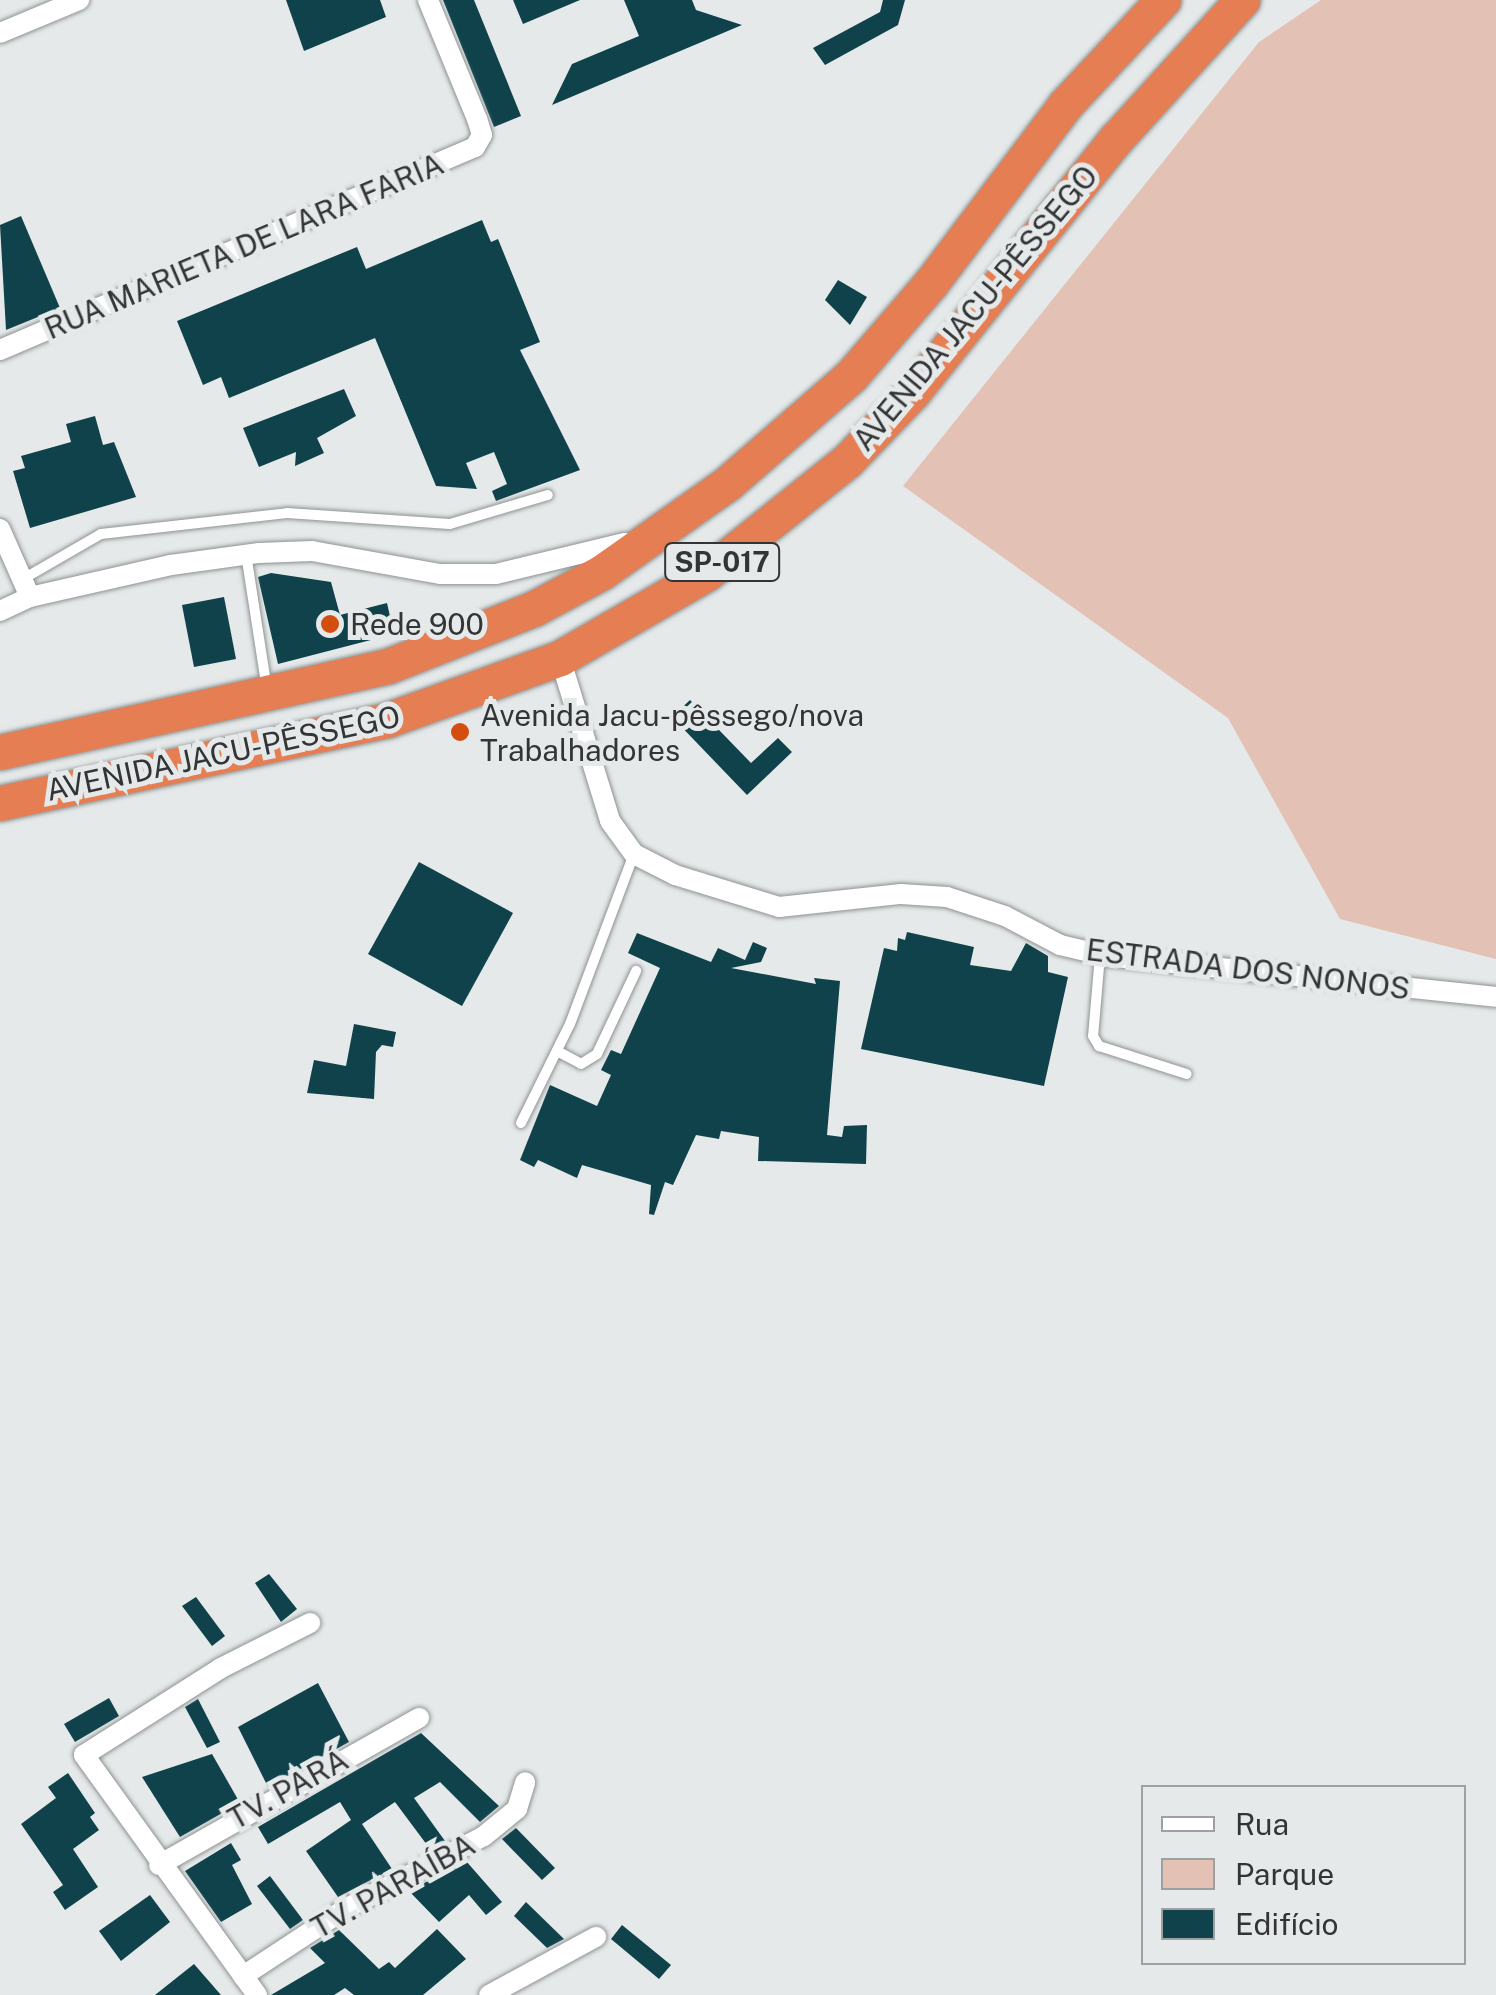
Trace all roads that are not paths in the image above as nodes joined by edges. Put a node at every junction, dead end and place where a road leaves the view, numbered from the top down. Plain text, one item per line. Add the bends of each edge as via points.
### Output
1 (80, 0) edge
2 (428, 0) edge
3 (1163, 0) edge
4 (1242, 0) edge
5 (0, 33) edge
6 (0, 350) edge
7 (548, 495) dead end
8 (673, 526) junction
9 (0, 529) edge
10 (5, 553) edge
11 (246, 554) junction
12 (26, 588) junction
13 (0, 610) edge
14 (560, 658) junction
15 (268, 695) junction
16 (0, 752) edge
17 (0, 803) edge
18 (634, 854) junction
19 (1100, 954) junction
20 (636, 970) dead end
21 (1496, 997) edge
22 (557, 1051) junction
23 (1187, 1074) dead end
24 (521, 1122) dead end
25 (310, 1623) dead end
26 (419, 1718) dead end
27 (525, 1782) dead end
28 (160, 1865) junction
29 (596, 1937) dead end
30 (242, 1976) junction
31 (257, 1995) edge
32 (489, 1995) edge

1 - 5 street
2 - 6 street, RUA MARIETA DE LARA FARIA via 482,135 468,151
3 - 8 highway, AVENIDA JACU-PÊSSEGO / SP-017 via 1066,105 851,376
4 - 14 highway, AVENIDA JACU-PÊSSEGO / SP-017 via 1116,139 913,392 846,461 707,573
7 - 12 lane via 450,524 287,513 101,534
8 - 11 street via 606,550 496,574 440,574 312,552
8 - 15 highway, AVENIDA JACU-PÊSSEGO / SP-017 via 602,572 482,631 388,666
9 - 10 street
10 - 12 street
11 - 12 street
11 - 15 lane
12 - 13 street
14 - 17 highway, AVENIDA JACU-PÊSSEGO / SP-017 via 387,720
14 - 18 street via 594,783
15 - 16 highway, AVENIDA JACU-PÊSSEGO / SP-017
18 - 19 street, ESTRADA DOS NONOS via 675,875 779,907 902,894 947,897 1005,916 1060,945
18 - 22 lane
19 - 21 street, ESTRADA DOS NONOS
19 - 23 lane via 1093,1036 1099,1046
20 - 22 lane via 598,1054 581,1064
22 - 24 lane
25 - 28 street via 91,1746 87,1766
26 - 28 street, TV. PARÁ
27 - 30 street, TV. PARAÍBA via 517,1810 484,1836 345,1909
28 - 30 street
29 - 32 street
30 - 31 street

